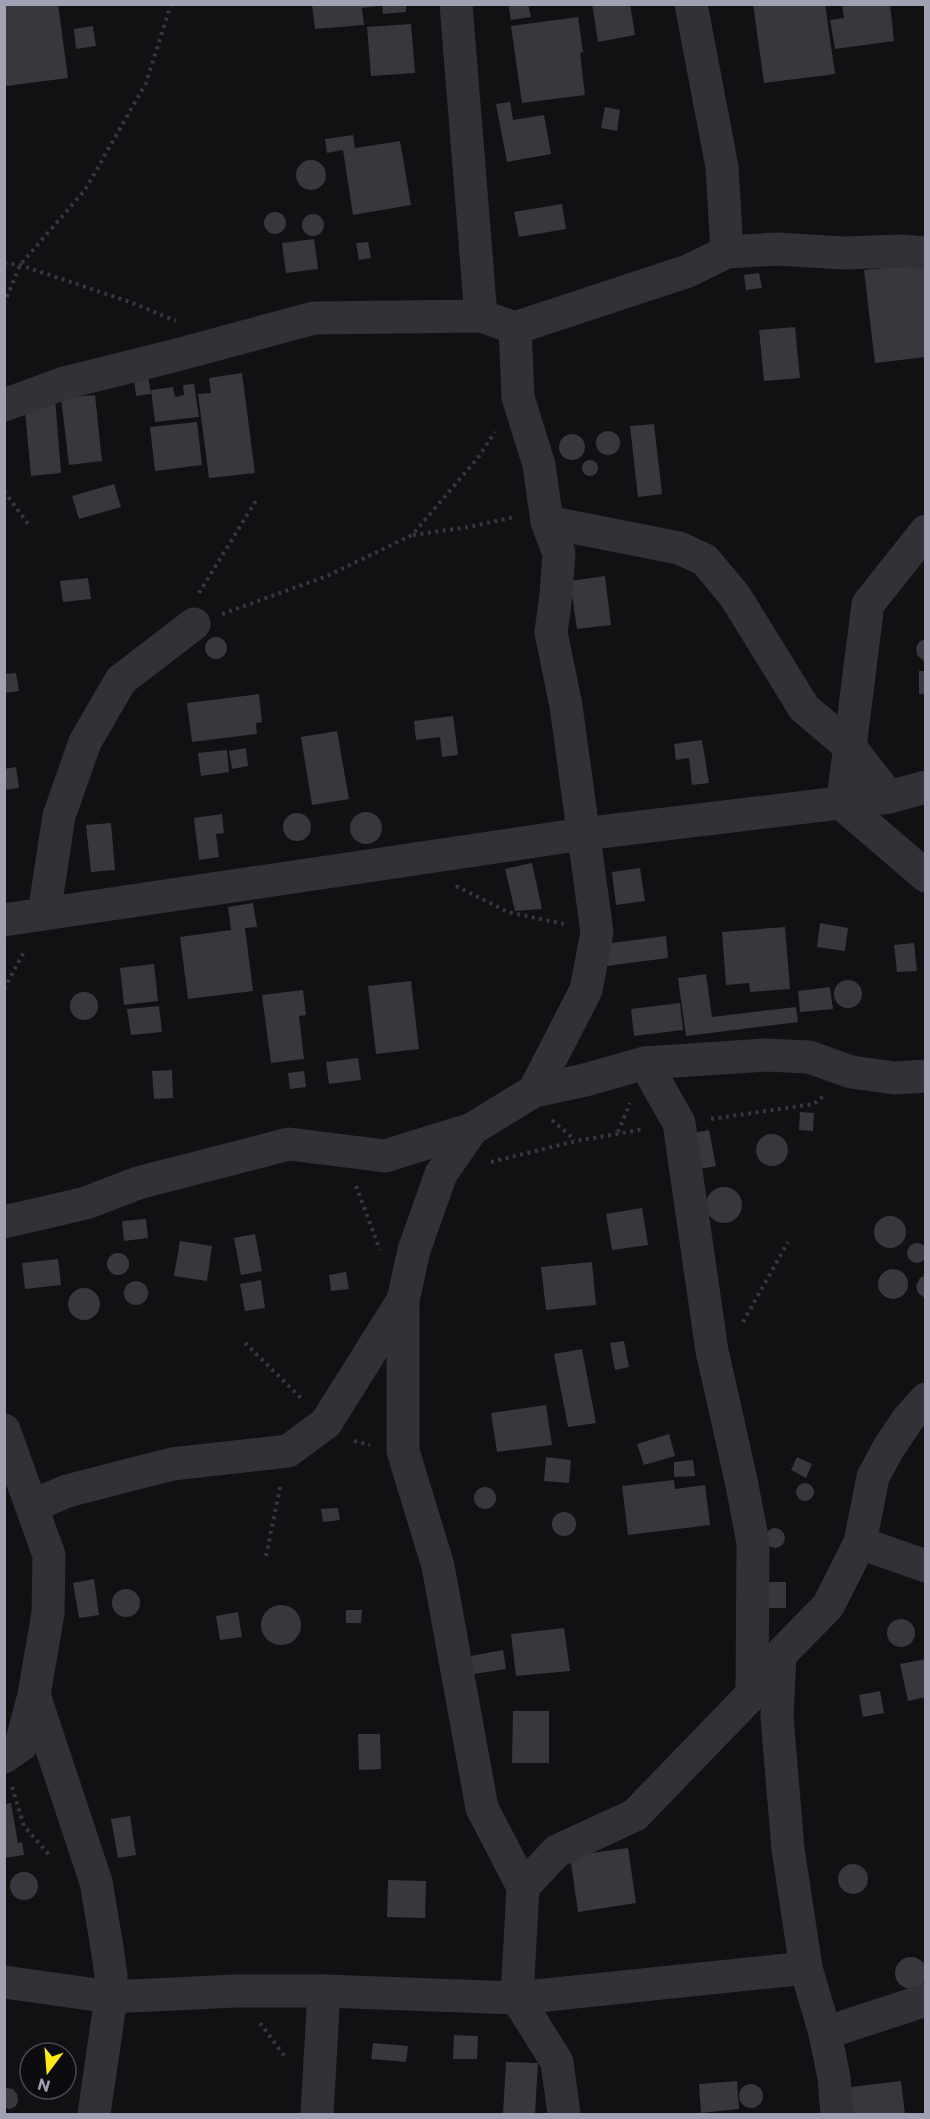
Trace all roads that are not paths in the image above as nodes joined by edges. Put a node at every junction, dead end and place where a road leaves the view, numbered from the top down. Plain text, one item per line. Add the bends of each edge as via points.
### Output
1 (456, 4) edge
2 (691, 4) edge
3 (727, 252) junction
4 (926, 253) edge
5 (481, 316) junction
6 (515, 328) junction
7 (4, 405) edge
8 (548, 522) junction
9 (926, 531) edge
10 (194, 624) road end
11 (850, 747) junction
12 (926, 787) edge
13 (889, 797) junction
14 (842, 804) junction
15 (583, 834) junction
16 (926, 876) edge
17 (44, 914) junction
18 (4, 920) edge
19 (645, 1063) junction
20 (926, 1076) edge
21 (534, 1091) junction
22 (472, 1129) junction
23 (4, 1222) edge
24 (403, 1300) junction
25 (926, 1399) edge
26 (4, 1430) edge
27 (32, 1506) junction
28 (860, 1543) junction
29 (926, 1566) edge
30 (780, 1655) junction
31 (752, 1694) junction
32 (34, 1695) junction
33 (13, 1751) edge
34 (523, 1887) junction
35 (806, 1968) junction
36 (4, 1982) edge
37 (324, 1991) junction
38 (111, 1997) junction
39 (518, 1998) junction
40 (926, 2000) edge
41 (825, 2032) junction
42 (317, 2107) edge
43 (94, 2115) edge
44 (564, 2115) edge
45 (837, 2115) edge

1 - 5 street
2 - 3 street via 722,167
3 - 4 street via 777,249 844,254
3 - 6 street via 688,271
5 - 6 street
5 - 7 street via 314,318 64,383
6 - 8 street via 518,397 539,465
8 - 11 street via 679,548 705,560 735,596 804,708
8 - 15 street via 559,553 551,632 566,706
9 - 11 street via 868,604
10 - 17 street via 121,680 85,742 59,816
11 - 13 street
11 - 14 street
12 - 13 street
13 - 14 street
14 - 15 street
14 - 16 street
15 - 17 street
15 - 21 street via 597,932 586,990
17 - 18 street
19 - 20 street via 766,1055 809,1057 851,1072 896,1078
19 - 21 street
19 - 31 street via 679,1123 712,1351 753,1543
21 - 22 street
22 - 23 street via 385,1156 289,1144 138,1183 86,1203
22 - 24 street via 441,1174 414,1250
24 - 27 street via 326,1423 288,1451 172,1464 67,1491
24 - 34 street via 403,1451 438,1566 482,1808
25 - 28 street via 908,1419 873,1477
26 - 27 street
27 - 32 street via 49,1556 48,1613
28 - 29 street
28 - 30 street via 828,1606
30 - 31 street
30 - 35 street via 777,1716 784,1805
31 - 34 street via 635,1815 557,1851
32 - 33 street
32 - 38 street via 96,1882
34 - 39 street
35 - 39 street
35 - 41 street
36 - 38 street
37 - 38 street
37 - 39 street
37 - 42 street
38 - 43 street
39 - 44 street via 557,2062
40 - 41 street
41 - 45 street

